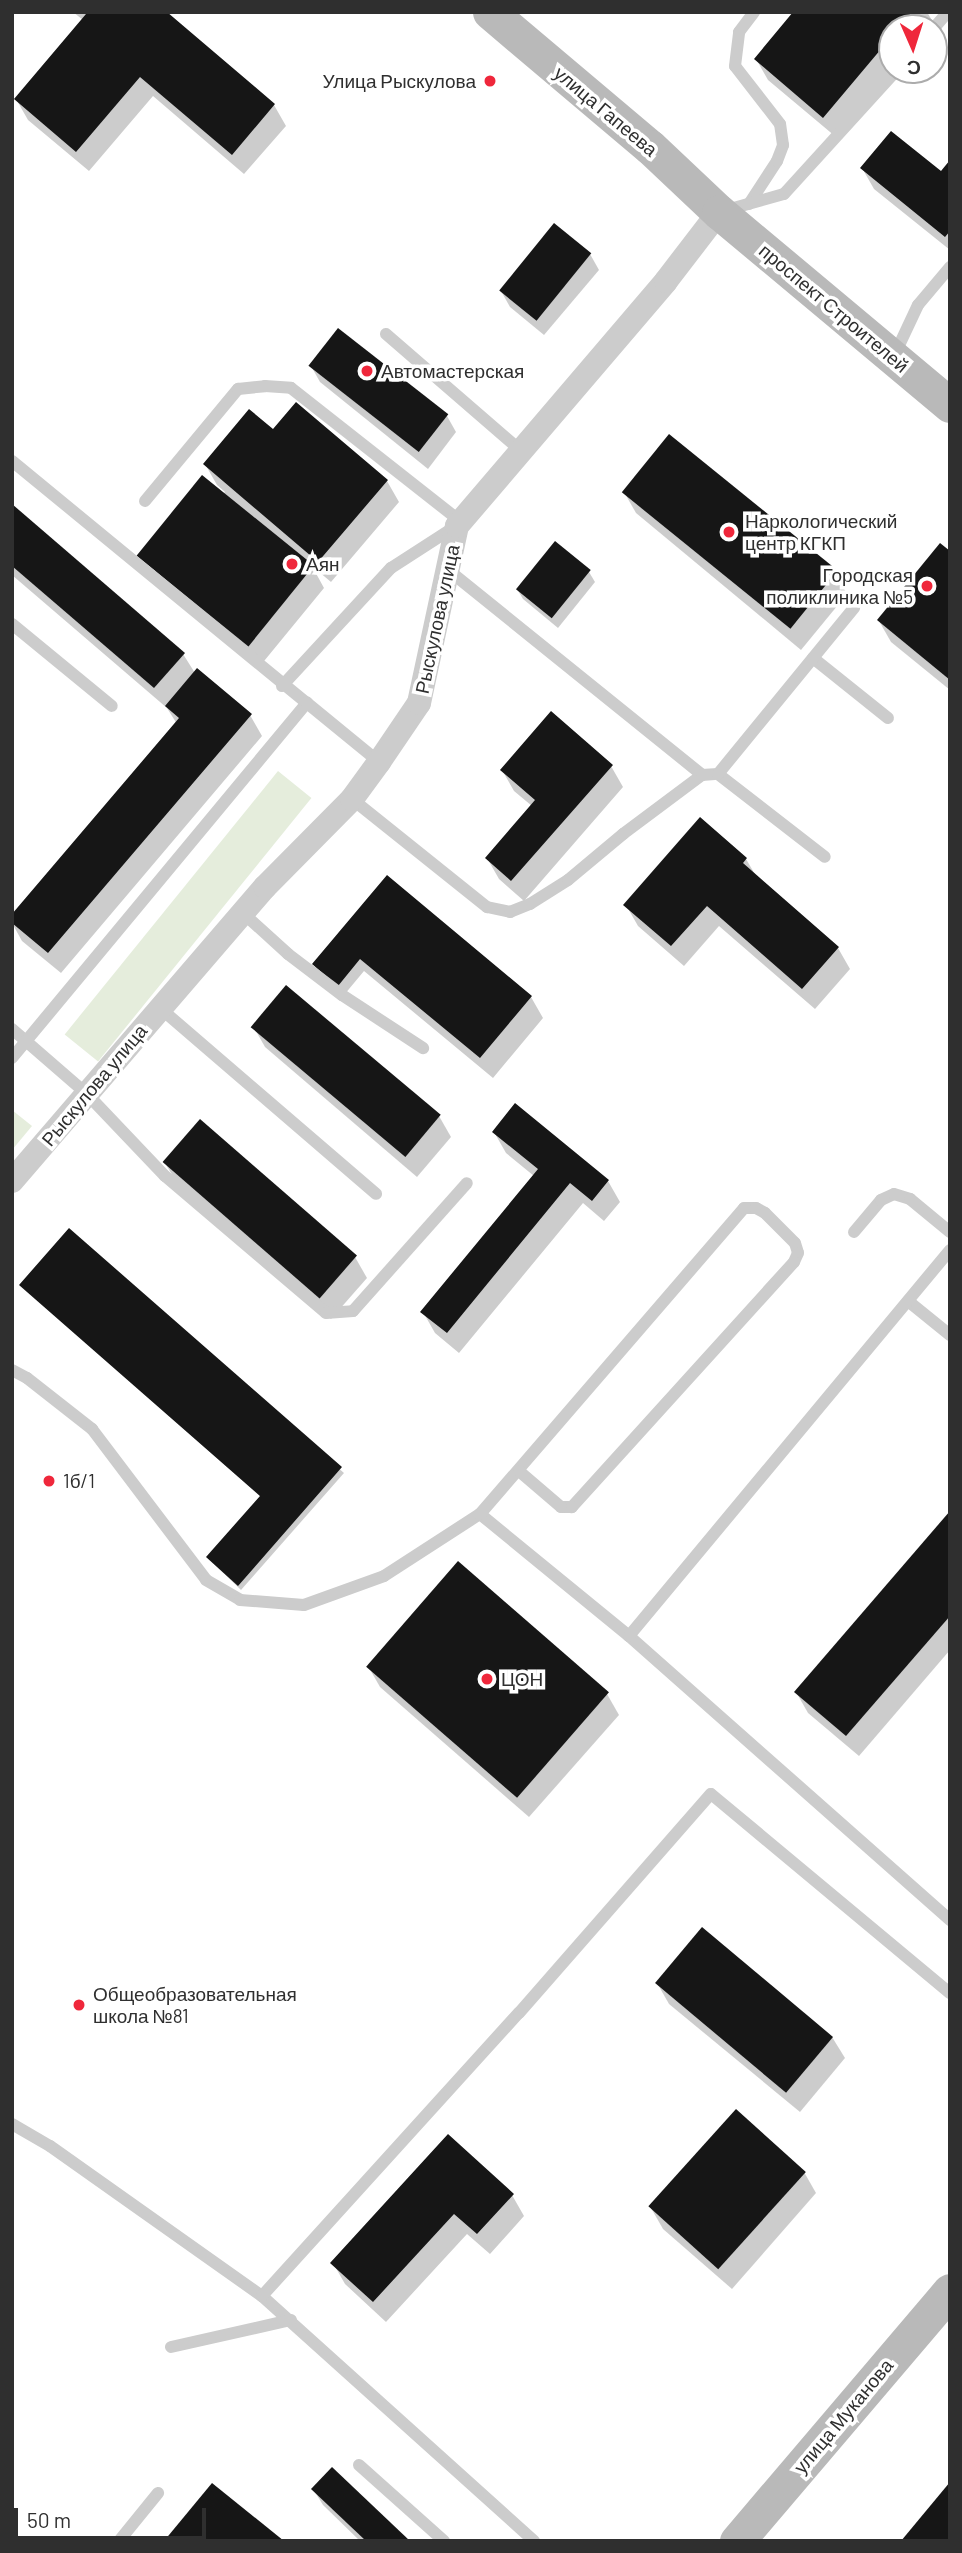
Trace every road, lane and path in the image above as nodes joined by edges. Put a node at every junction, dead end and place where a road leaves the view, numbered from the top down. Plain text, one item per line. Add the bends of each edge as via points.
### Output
1 (490, 12) edge
2 (754, 12) edge
3 (884, 84) edge
4 (734, 208) junction
5 (950, 267) edge
6 (386, 334) dead end
7 (893, 358) junction
8 (950, 405) edge
9 (522, 452) junction
10 (12, 461) edge
11 (145, 501) dead end
12 (459, 524) junction
13 (447, 569) junction
14 (854, 608) dead end
15 (12, 624) edge
16 (813, 658) junction
17 (282, 686) junction
18 (307, 704) junction
19 (112, 706) dead end
20 (888, 718) dead end
21 (379, 762) junction
22 (718, 774) junction
23 (702, 775) junction
24 (352, 799) junction
25 (825, 858) dead end
26 (243, 913) junction
27 (160, 1008) junction
28 (12, 1029) edge
29 (27, 1041) junction
30 (423, 1048) dead end
31 (12, 1058) edge
32 (86, 1093) junction
33 (12, 1181) edge
34 (467, 1183) dead end
35 (376, 1194) dead end
36 (950, 1231) edge
37 (854, 1232) dead end
38 (950, 1250) edge
39 (908, 1301) junction
40 (950, 1335) edge
41 (12, 1370) edge
42 (519, 1471) junction
43 (480, 1514) junction
44 (629, 1636) junction
45 (949, 1917) edge
46 (950, 1993) edge
47 (12, 2124) edge
48 (950, 2291) edge
49 (262, 2296) junction
50 (291, 2320) junction
51 (171, 2347) dead end
52 (359, 2465) dead end
53 (158, 2493) dead end
54 (118, 2541) edge
55 (444, 2541) edge
56 (534, 2541) edge
57 (737, 2541) edge

1 - 4 main road, улица Гапеева via 650,147
2 - 4 lane via 738,33 735,66 780,124 783,145 777,162
3 - 4 lane via 784,194
4 - 7 main road, проспект Строителей
4 - 9 street, Рыскулова улица
5 - 7 lane via 918,305
6 - 9 lane
7 - 8 main road, проспект Строителей
9 - 12 street, Рыскулова улица
10 - 17 lane
11 - 12 lane via 238,389 265,386 291,388
12 - 13 street, Рыскулова улица
12 - 17 lane via 391,568
13 - 21 street, Рыскулова улица via 419,703
13 - 23 lane
14 - 16 lane
15 - 19 lane
16 - 20 lane
16 - 22 lane
17 - 18 lane
18 - 21 lane
18 - 29 lane
21 - 24 street, Рыскулова улица
22 - 23 lane
22 - 25 lane
23 - 24 lane via 568,880 510,912 487,907
24 - 26 street, Рыскулова улица
26 - 27 street, Рыскулова улица
26 - 30 lane via 342,995
27 - 32 street, Рыскулова улица
27 - 35 lane
28 - 29 lane
29 - 31 lane
29 - 32 lane
32 - 33 street, Рыскулова улица
32 - 34 lane via 165,1176 326,1314 353,1311
36 - 37 lane via 910,1199 894,1194 881,1200
38 - 39 lane
39 - 40 lane
39 - 44 lane
41 - 43 lane via 92,1429 206,1580 240,1600 304,1605 383,1576
42 - 42 lane via 744,1209 765,1213 795,1243 798,1253 794,1262 572,1507 561,1507
42 - 43 lane
43 - 44 lane
44 - 45 lane
46 - 49 lane via 711,1794
47 - 49 lane
48 - 57 main road, улица Муканова
49 - 50 lane
50 - 51 lane
50 - 56 lane
52 - 55 lane
53 - 54 lane

